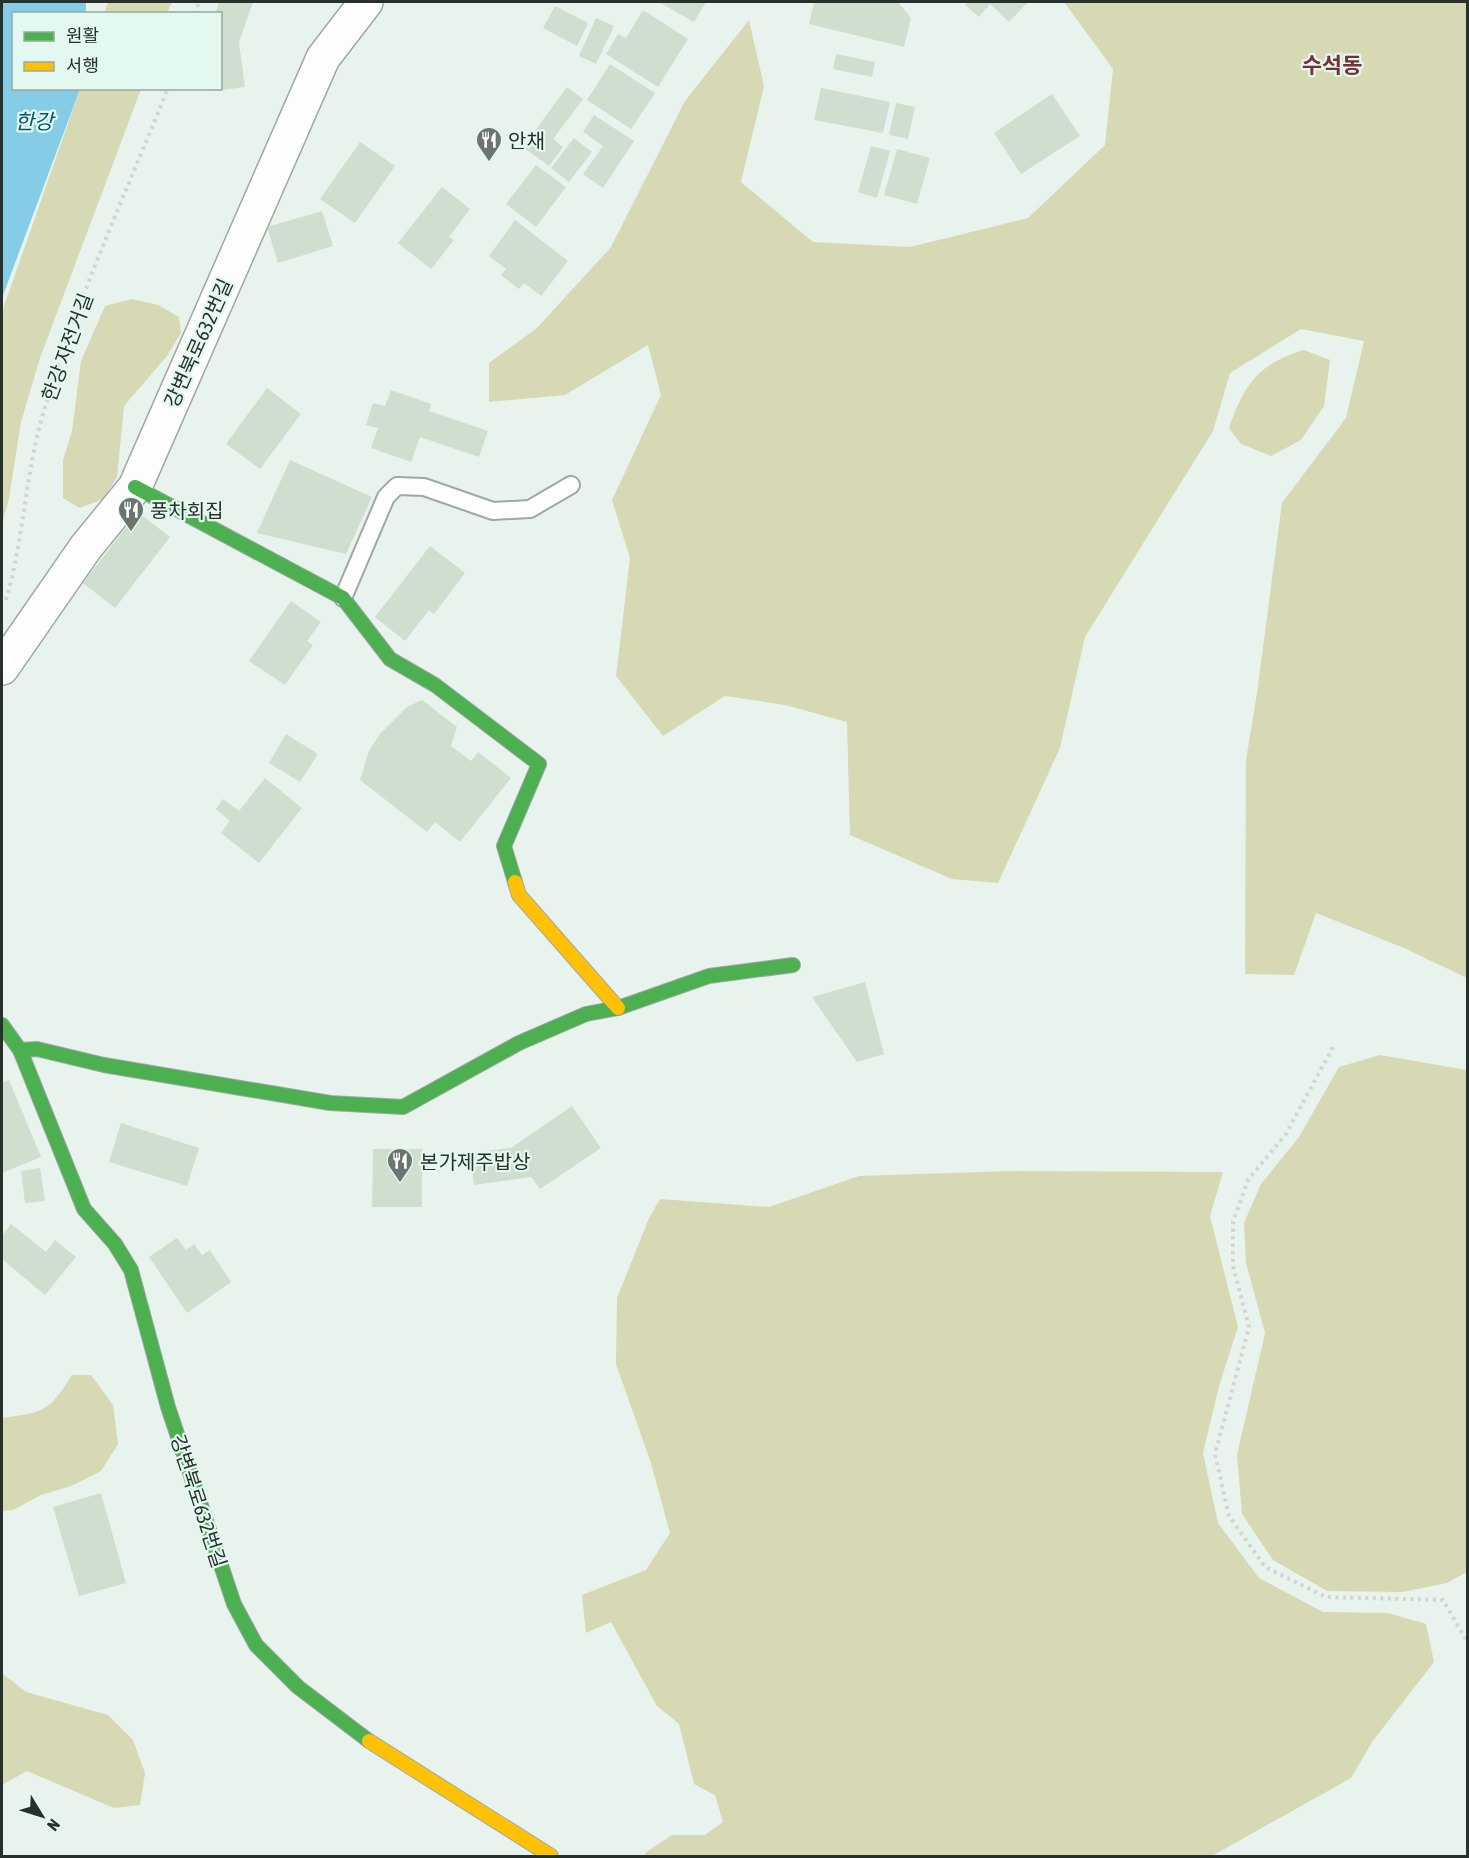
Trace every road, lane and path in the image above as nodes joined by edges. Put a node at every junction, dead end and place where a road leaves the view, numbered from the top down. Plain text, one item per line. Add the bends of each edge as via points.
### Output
1 (366, 2) edge
2 (167, 90) edge
3 (571, 485) dead end
4 (135, 487) junction
5 (343, 598) junction
6 (5, 606) dead end
7 (2, 668) edge
8 (793, 965) dead end
9 (618, 1008) junction
10 (2, 1025) edge
11 (1333, 1047) dead end
12 (20, 1050) junction
13 (1467, 1643) edge
14 (551, 1857) edge

1 - 4 street, 강변북로632번길 via 323,58
2 - 6 path, 한강 자전거길 via 58,362 26,487
3 - 5 lane via 530,509 493,511 424,487 397,486 386,497
4 - 5 street
4 - 7 street, 강변북로632번길 via 86,548
5 - 9 street via 390,659 435,685 539,764 504,846 519,895
8 - 9 street via 710,976
9 - 12 street via 586,1014 519,1043 403,1107 330,1102 104,1065 37,1049
10 - 12 street, 강변북로632번길
11 - 13 path via 1286,1134 1248,1179 1233,1222 1233,1266 1249,1327 1215,1454 1229,1516 1265,1567 1326,1597 1443,1600
12 - 14 street, 강변북로632번길 via 84,1209 115,1244 131,1270 168,1407 220,1568 256,1645 298,1687 372,1745

